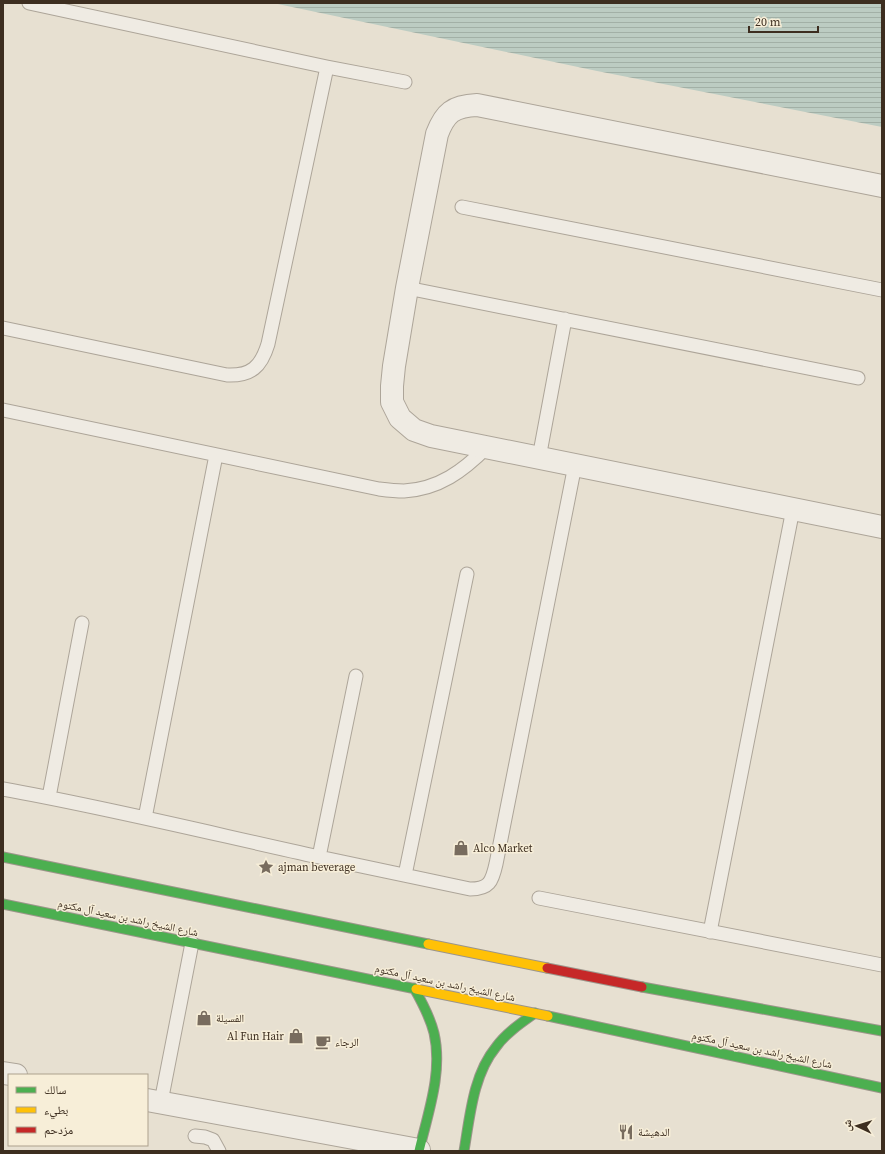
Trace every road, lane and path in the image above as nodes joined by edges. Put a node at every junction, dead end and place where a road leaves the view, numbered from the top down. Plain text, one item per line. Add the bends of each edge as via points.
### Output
1 (29, 3) edge
2 (326, 66) junction
3 (404, 82) dead end
4 (882, 186) edge
5 (462, 207) dead end
6 (407, 288) junction
7 (882, 290) edge
8 (565, 319) junction
9 (3, 328) edge
10 (858, 378) dead end
11 (3, 410) edge
12 (487, 447) junction
13 (216, 455) junction
14 (539, 458) junction
15 (575, 465) junction
16 (793, 509) junction
17 (882, 527) edge
18 (467, 574) dead end
19 (82, 623) dead end
20 (356, 676) dead end
21 (3, 789) edge
22 (49, 797) junction
23 (145, 818) junction
24 (3, 857) edge
25 (319, 857) junction
26 (405, 875) junction
27 (539, 898) dead end
28 (3, 904) edge
29 (710, 932) junction
30 (192, 943) junction
31 (882, 965) edge
32 (414, 988) junction
33 (535, 1013) junction
34 (882, 1031) edge
35 (882, 1088) edge
36 (154, 1101) edge
37 (195, 1136) dead end
38 (219, 1151) edge
39 (419, 1151) edge
40 (464, 1151) edge

1 - 2 lane
2 - 3 lane
2 - 9 lane via 268,344 259,364 250,372 227,375
4 - 6 street via 477,105 463,106 451,112 442,122 437,134
5 - 7 lane
6 - 8 lane
6 - 12 street via 394,366 392,402 400,418 414,430 431,436
8 - 10 lane
8 - 14 lane
11 - 13 lane
12 - 13 lane via 450,478 428,487 403,491 379,489
12 - 14 street
13 - 23 lane
14 - 15 street
15 - 16 street
15 - 26 lane via 494,876 488,885 480,889 470,889
16 - 17 street
16 - 29 lane
18 - 26 lane
19 - 22 lane
20 - 25 lane
21 - 22 lane
22 - 23 lane
23 - 25 lane
24 - 34 main road via 603,980
25 - 26 lane
27 - 29 lane
28 - 30 main road, شارع الشيخ راشد بن سعيد آل مكتوم
29 - 31 lane
30 - 32 main road, شارع الشيخ راشد بن سعيد آل مكتوم
30 - 36 lane
32 - 33 main road, شارع الشيخ راشد بن سعيد آل مكتوم
32 - 39 main road via 435,1034 437,1056 435,1080
33 - 35 main road, شارع الشيخ راشد بن سعيد آل مكتوم
33 - 40 main road via 506,1036 492,1052 483,1068
36 - 39 street
37 - 38 lane via 213,1140

